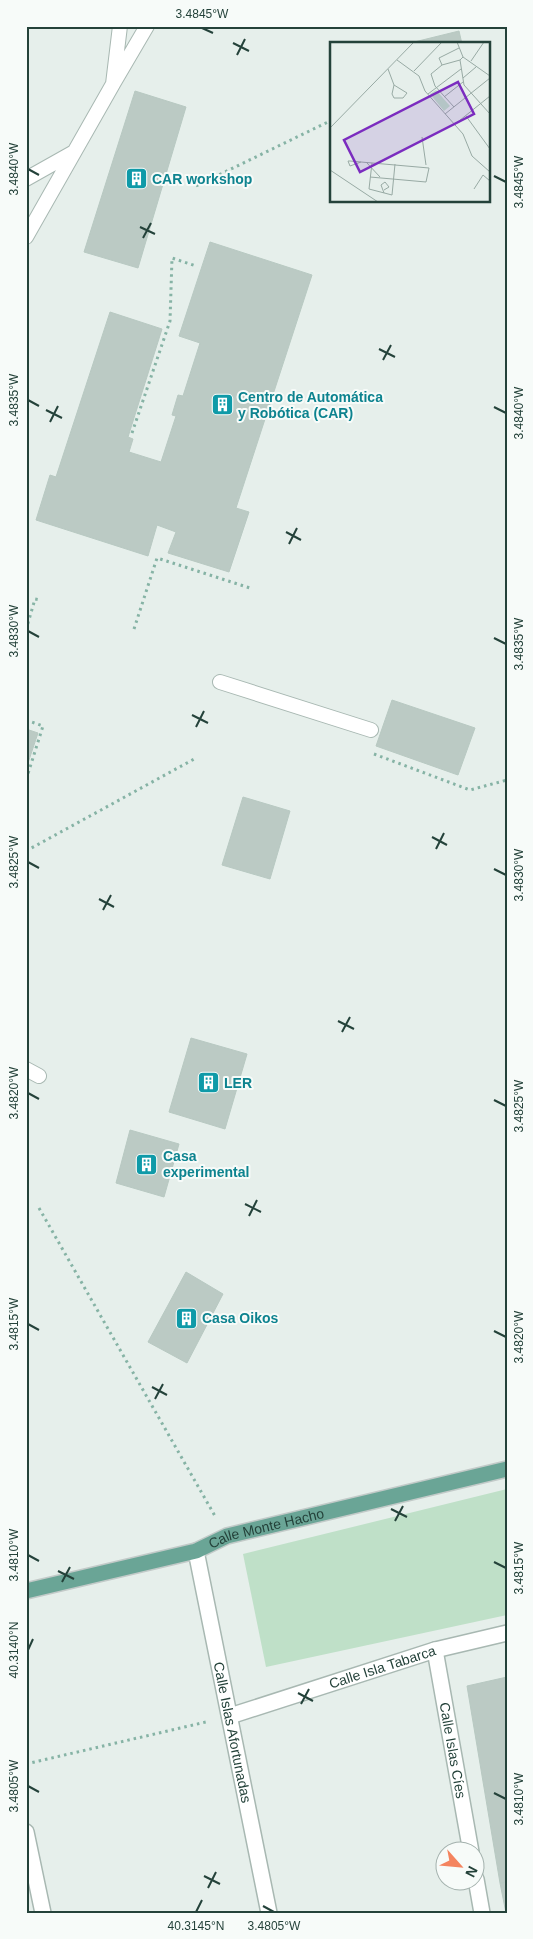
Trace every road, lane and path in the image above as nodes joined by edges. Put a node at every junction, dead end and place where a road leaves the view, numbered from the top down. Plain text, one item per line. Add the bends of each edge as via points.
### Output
1 (120, 26) edge
2 (147, 26) edge
3 (114, 84) junction
4 (330, 121) edge
5 (75, 152) junction
6 (26, 179) edge
7 (196, 186) dead end
8 (28, 231) edge
9 (196, 266) dead end
10 (132, 433) dead end
11 (250, 588) dead end
12 (41, 600) dead end
13 (134, 629) dead end
14 (26, 630) edge
15 (220, 682) dead end
16 (26, 720) edge
17 (371, 730) joint
18 (196, 758) dead end
19 (26, 780) edge
20 (507, 780) edge
21 (26, 852) edge
22 (26, 1069) edge
23 (39, 1076) dead end
24 (39, 1208) dead end
25 (507, 1469) edge
26 (226, 1536) junction
27 (196, 1551) junction
28 (26, 1591) edge
29 (507, 1633) edge
30 (435, 1650) junction
31 (230, 1716) junction
32 (26, 1764) edge
33 (26, 1832) edge
34 (469, 1842) edge
35 (478, 1892) edge
36 (43, 1913) edge
37 (269, 1913) edge
38 (482, 1913) edge

1 - 3 lane
2 - 3 lane
3 - 5 lane
4 - 7 path
5 - 6 lane
5 - 8 lane
9 - 10 path via 172,258 170,321
11 - 13 path via 157,558
12 - 14 path via 35,599
15 - 17 lane
16 - 19 path via 43,726
17 - 20 path via 368,752 470,790
18 - 21 path
22 - 23 lane
24 - 26 path
25 - 26 main road, Calle Monte Hacho
26 - 27 main road, Calle Monte Hacho
27 - 28 main road, Calle Monte Hacho
27 - 31 street, Calle Islas Afortunadas
29 - 30 street, Calle Isla Tabarca
30 - 31 street, Calle Isla Tabarca
30 - 34 street, Calle Islas Cíes
31 - 32 path
31 - 37 street, Calle Islas Afortunadas
33 - 36 street
35 - 38 street

